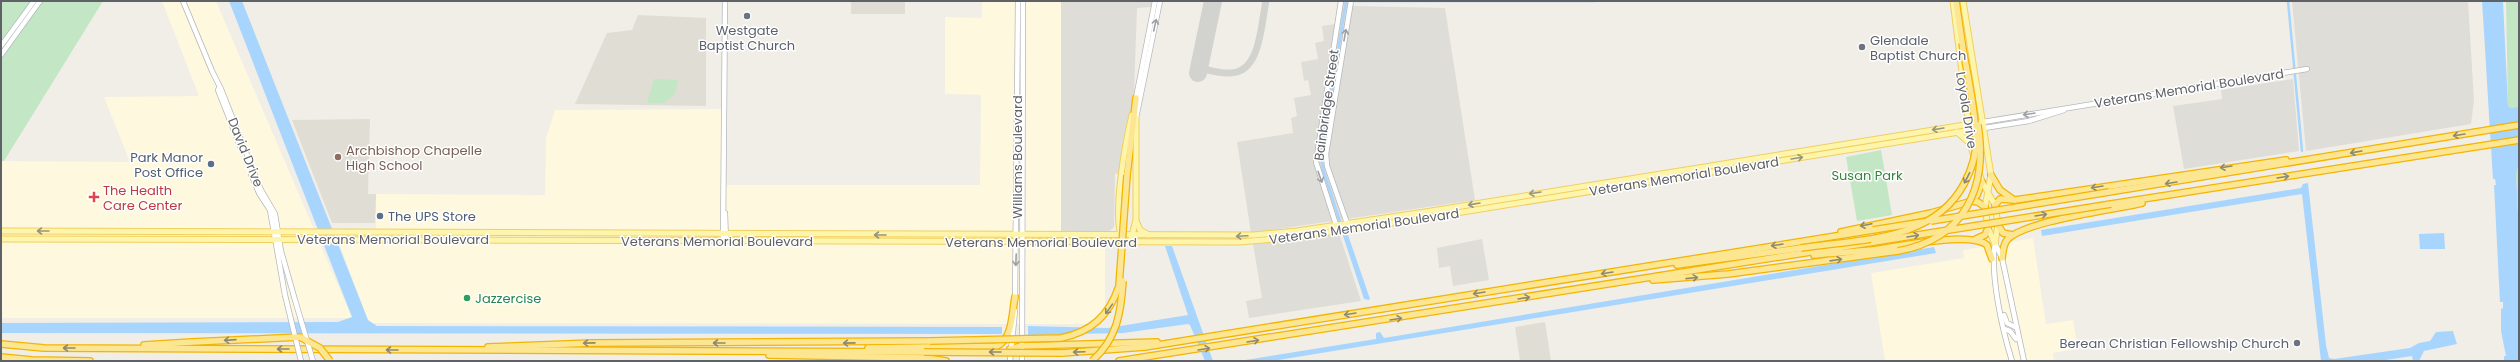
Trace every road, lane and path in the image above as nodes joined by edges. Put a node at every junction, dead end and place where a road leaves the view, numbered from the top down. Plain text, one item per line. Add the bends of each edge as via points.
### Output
1 (34, 1) edge
2 (40, 1) edge
3 (184, 1) edge
4 (725, 1) edge
5 (1018, 1) edge
6 (1023, 1) edge
7 (1155, 1) edge
8 (1160, 1) edge
9 (1341, 1) edge
10 (1351, 1) edge
11 (1952, 1) edge
12 (1956, 1) edge
13 (1959, 1) edge
14 (1963, 1) edge
15 (1018, 16) junction
16 (1023, 33) junction
17 (1964, 43) junction
18 (1, 46) edge
19 (1, 55) edge
20 (2307, 69) dead end
21 (1018, 70) junction
22 (1023, 93) junction
23 (1136, 98) junction
24 (2070, 108) junction
25 (1967, 114) junction
26 (1136, 118) junction
27 (1983, 122) junction
28 (1969, 124) junction
29 (1960, 125) junction
30 (2519, 125) edge
31 (1984, 128) junction
32 (1970, 130) junction
33 (1956, 132) junction
34 (1905, 134) junction
35 (2519, 140) edge
36 (1861, 141) junction
37 (1885, 144) junction
38 (1833, 145) junction
39 (1971, 145) junction
40 (1848, 150) junction
41 (1763, 156) junction
42 (1810, 156) junction
43 (2320, 158) junction
44 (1701, 167) junction
45 (1739, 167) junction
46 (1679, 170) junction
47 (1991, 174) junction
48 (1129, 175) junction
49 (1686, 176) junction
50 (1624, 179) junction
51 (1659, 180) junction
52 (1982, 182) junction
53 (1569, 188) junction
54 (1601, 189) junction
55 (1988, 192) junction
56 (2175, 195) junction
57 (1512, 197) junction
58 (1501, 199) junction
59 (1544, 199) junction
60 (2014, 200) junction
61 (1972, 201) junction
62 (1510, 204) junction
63 (1995, 205) junction
64 (1498, 206) junction
65 (1985, 207) junction
66 (1136, 220) junction
67 (1347, 223) junction
68 (1119, 225) junction
69 (1998, 225) junction
70 (1337, 228) junction
71 (1988, 228) junction
72 (1349, 229) junction
73 (1, 231) edge
74 (79, 231) junction
75 (129, 231) junction
76 (159, 232) junction
77 (190, 232) junction
78 (198, 232) junction
79 (250, 232) junction
80 (276, 232) junction
81 (366, 232) junction
82 (409, 233) junction
83 (461, 233) junction
84 (528, 233) junction
85 (542, 233) junction
86 (598, 234) junction
87 (677, 234) junction
88 (724, 234) junction
89 (738, 234) junction
90 (780, 234) junction
91 (842, 235) junction
92 (856, 235) junction
93 (942, 235) junction
94 (970, 235) junction
95 (1019, 235) junction
96 (2013, 235) junction
97 (1078, 236) junction
98 (1106, 236) junction
99 (1121, 236) junction
100 (1132, 236) junction
101 (1152, 236) junction
102 (1170, 236) junction
103 (1212, 236) junction
104 (1824, 237) junction
105 (1, 238) edge
106 (103, 238) junction
107 (49, 239) junction
108 (133, 239) junction
109 (168, 239) junction
110 (179, 239) junction
111 (218, 239) junction
112 (277, 239) junction
113 (350, 239) junction
114 (809, 239) junction
115 (375, 240) junction
116 (455, 240) junction
117 (499, 240) junction
118 (513, 240) junction
119 (565, 240) junction
120 (647, 240) junction
121 (1974, 240) junction
122 (724, 241) junction
123 (738, 241) junction
124 (749, 241) junction
125 (894, 241) junction
126 (964, 241) junction
127 (1019, 241) junction
128 (836, 242) junction
129 (1053, 242) junction
130 (1126, 242) junction
131 (1995, 242) junction
132 (1166, 243) junction
133 (1189, 243) junction
134 (1790, 256) junction
135 (2002, 258) junction
136 (1992, 259) junction
137 (1630, 269) junction
138 (281, 271) junction
139 (1625, 282) junction
140 (291, 288) junction
141 (1015, 297) junction
142 (2001, 310) junction
143 (2015, 327) junction
144 (2004, 329) junction
145 (1022, 337) junction
146 (1187, 340) junction
147 (2018, 342) junction
148 (1, 344) edge
149 (1022, 346) junction
150 (1039, 346) junction
151 (87, 348) junction
152 (1010, 349) junction
153 (431, 350) junction
154 (655, 351) junction
155 (827, 352) junction
156 (1190, 352) junction
157 (1, 357) edge
158 (1, 360) edge
159 (2012, 360) edge
160 (6, 361) edge
161 (46, 361) edge
162 (50, 361) edge
163 (90, 361) edge
164 (301, 361) edge
165 (313, 361) edge
166 (330, 361) edge
167 (946, 361) edge
168 (1010, 361) edge
169 (1022, 361) edge
170 (1092, 361) edge
171 (1119, 361) edge
172 (1153, 361) edge
173 (2024, 361) edge

1 - 18 main road
2 - 19 main road
3 - 80 main road, David Drive via 261,190 273,209
4 - 88 main road
5 - 15 main road, Williams Boulevard
6 - 16 main road, Williams Boulevard
7 - 23 main road
26 -> 8 main road
9 -> 70 main road, Bainbridge Street via 1316,162
67 -> 10 main road, Bainbridge Street via 1327,166 1326,154
11 - 25 main road, Loyola Drive
12 - 17 highway
13 - 17 highway
14 - 27 main road, Loyola Drive
15 - 16 main road
15 - 21 main road, Williams Boulevard
16 - 22 main road, Williams Boulevard
17 -> 137 highway, bridge via 1976,137 1972,165 1959,193 1933,219 1908,230 1801,248 1691,264
139 -> 17 highway, bridge via 1686,278 1916,248 1938,237 1959,218 1977,185 1982,157
20 - 24 main road, Veterans Memorial Boulevard
21 - 22 main road
21 - 95 main road, Williams Boulevard
22 - 95 main road, Williams Boulevard
23 - 48 highway
23 - 68 main road via 1124,159
24 -> 27 main road, Veterans Memorial Boulevard
24 - 31 main road, Veterans Memorial Boulevard via 2033,120
25 - 28 main road, Loyola Drive
25 - 29 main road
26 - 48 highway
26 - 66 main road
27 - 28 main road, Veterans Memorial Boulevard
27 - 31 main road, Loyola Drive
28 - 29 main road, Veterans Memorial Boulevard
28 - 32 main road, Loyola Drive
29 -> 34 main road, Veterans Memorial Boulevard
30 -> 43 highway
31 - 32 main road, Veterans Memorial Boulevard
31 - 47 main road, Loyola Drive
32 - 33 main road, Veterans Memorial Boulevard
32 - 39 main road, Loyola Drive
33 - 37 main road, Veterans Memorial Boulevard
33 - 39 main road via 1966,138
34 - 36 main road, Veterans Memorial Boulevard
34 - 37 main road via 1887,138
56 -> 35 highway
36 - 38 main road, Veterans Memorial Boulevard
36 - 40 main road via 1848,146
37 - 40 main road, Veterans Memorial Boulevard
38 - 41 main road, Veterans Memorial Boulevard
38 - 42 main road via 1830,150
39 - 52 main road, Loyola Drive
40 - 42 main road, Veterans Memorial Boulevard
41 - 44 main road, Veterans Memorial Boulevard
41 - 45 main road via 1760,162
45 -> 42 main road, Veterans Memorial Boulevard
43 -> 60 highway via 2238,166
43 -> 104 highway, bridge
44 - 46 main road, Veterans Memorial Boulevard
44 - 49 main road via 1688,171
45 - 49 main road, Veterans Memorial Boulevard
46 - 50 main road, Veterans Memorial Boulevard
46 - 51 main road via 1678,175
47 - 55 main road, Loyola Drive
47 - 60 highway via 2000,190
48 -> 153 highway, bridge via 1119,286 1114,302 1095,325 1080,333 1061,338 593,343
48 - 170 highway, bridge via 1121,307 1113,336
49 - 51 main road, Veterans Memorial Boulevard
50 - 53 main road, Veterans Memorial Boulevard
50 - 54 main road via 1623,183
51 - 54 main road, Veterans Memorial Boulevard
52 - 55 main road, Loyola Drive
52 - 61 highway
53 -> 57 main road, Veterans Memorial Boulevard
53 - 59 main road via 1567,193
54 - 59 main road, Veterans Memorial Boulevard
55 - 63 main road, Loyola Drive
55 - 65 main road, Loyola Drive
56 - 96 highway via 2060,219
134 -> 56 highway, bridge
57 - 58 main road, Veterans Memorial Boulevard
57 - 62 main road
58 - 64 main road via 1502,202
58 -> 67 main road, Veterans Memorial Boulevard
59 - 62 main road, Veterans Memorial Boulevard
60 - 63 highway via 2000,200
61 - 65 highway
61 -> 104 highway via 1937,212 1862,226
62 - 64 main road, Veterans Memorial Boulevard
63 - 69 main road, Loyola Drive
64 - 72 main road, Veterans Memorial Boulevard
65 - 71 main road, Loyola Drive
66 - 100 main road
66 - 101 main road via 1140,230
67 - 70 main road, Veterans Memorial Boulevard
67 - 72 main road, Bainbridge Street
68 - 98 main road via 1113,234
68 - 99 main road
69 - 96 highway via 2003,233
69 - 131 main road, Loyola Drive
70 - 72 main road, Veterans Memorial Boulevard
70 -> 103 main road, Veterans Memorial Boulevard
70 - 133 main road, Veterans Memorial Boulevard via 1264,241
71 - 121 highway via 1985,235
71 - 131 main road, Loyola Drive
74 -> 73 main road, Veterans Memorial Boulevard
74 - 75 main road, Veterans Memorial Boulevard
74 - 107 main road via 78,235
75 - 76 main road, Veterans Memorial Boulevard
75 - 106 main road via 106,234
76 - 77 main road, Veterans Memorial Boulevard
76 - 108 main road via 155,236 138,236
77 - 78 main road, Veterans Memorial Boulevard
77 - 109 main road via 170,234
78 - 79 main road, Veterans Memorial Boulevard
78 - 110 main road via 195,236
79 - 80 main road, Veterans Memorial Boulevard
79 - 111 main road via 220,235
80 - 81 main road, Veterans Memorial Boulevard
80 - 112 main road, David Drive
81 - 82 main road, Veterans Memorial Boulevard
81 - 113 main road via 365,236
82 - 83 main road, Veterans Memorial Boulevard
82 - 115 main road via 379,235
83 - 84 main road, Veterans Memorial Boulevard
83 - 116 main road via 455,236
84 - 85 main road, Veterans Memorial Boulevard
84 - 117 main road via 505,236
85 - 86 main road, Veterans Memorial Boulevard
85 - 118 main road via 539,238
86 - 87 main road, Veterans Memorial Boulevard
86 - 119 main road via 570,235
87 - 88 main road, Veterans Memorial Boulevard
87 - 120 main road via 675,238
88 - 89 main road, Veterans Memorial Boulevard
88 - 122 main road
89 - 90 main road, Veterans Memorial Boulevard
89 - 123 main road
90 - 91 main road, Veterans Memorial Boulevard
90 - 124 main road via 777,239
91 - 92 main road, Veterans Memorial Boulevard
91 - 114 main road
93 -> 92 main road, Veterans Memorial Boulevard
92 - 128 main road via 854,239 838,239
93 - 94 main road, Veterans Memorial Boulevard
93 - 125 main road via 896,237
94 - 95 main road, Veterans Memorial Boulevard
94 - 126 main road
95 - 97 main road, Veterans Memorial Boulevard
95 - 127 main road, Williams Boulevard
96 - 135 highway via 2005,242
97 - 98 main road, Veterans Memorial Boulevard
97 - 129 main road via 1056,239
98 - 99 main road, Veterans Memorial Boulevard
99 - 100 main road, Veterans Memorial Boulevard
99 - 130 main road
100 - 101 main road, Veterans Memorial Boulevard
100 - 130 main road
101 - 102 main road, Veterans Memorial Boulevard
102 - 103 main road, Veterans Memorial Boulevard
102 - 132 main road via 1172,240
103 - 133 main road via 1191,239
104 -> 137 highway
105 - 107 main road, Veterans Memorial Boulevard
106 - 107 main road, Veterans Memorial Boulevard
106 - 108 main road, Veterans Memorial Boulevard
108 - 109 main road, Veterans Memorial Boulevard
109 - 110 main road, Veterans Memorial Boulevard
110 - 111 main road, Veterans Memorial Boulevard
111 - 112 main road, Veterans Memorial Boulevard
112 - 113 main road, Veterans Memorial Boulevard
112 - 138 main road
112 - 140 main road
113 - 115 main road, Veterans Memorial Boulevard
114 - 124 main road, Veterans Memorial Boulevard via 791,236 788,241
114 - 128 main road, Veterans Memorial Boulevard
115 - 116 main road, Veterans Memorial Boulevard
116 - 117 main road, Veterans Memorial Boulevard
117 - 118 main road, Veterans Memorial Boulevard
118 - 119 main road, Veterans Memorial Boulevard
119 - 120 main road, Veterans Memorial Boulevard
120 - 122 main road, Veterans Memorial Boulevard
121 - 134 highway via 1928,241 1873,250
121 - 136 highway via 1986,245
122 - 123 main road, Veterans Memorial Boulevard
123 - 124 main road, Veterans Memorial Boulevard
125 - 126 main road, Veterans Memorial Boulevard
125 - 128 main road, Veterans Memorial Boulevard
126 - 127 main road, Veterans Memorial Boulevard
127 - 129 main road, Veterans Memorial Boulevard
127 -> 141 main road, Williams Boulevard
127 - 145 main road, Williams Boulevard
129 - 130 main road, Veterans Memorial Boulevard
130 - 132 main road, Veterans Memorial Boulevard
131 - 135 main road, Loyola Drive
131 - 136 main road, Loyola Drive
132 - 133 main road, Veterans Memorial Boulevard
134 - 139 highway
135 - 143 main road, Loyola Drive
136 - 142 main road, Loyola Drive
137 -> 146 highway
138 - 140 main road
138 - 164 main road, bridge
156 -> 139 highway
140 - 165 main road, bridge
141 - 152 main road, Williams Boulevard via 1015,329
141 - 155 highway via 1008,334 1003,343 997,346 921,346
142 - 143 main road via 2007,323
142 - 144 main road, Loyola Drive
143 - 147 main road, Loyola Drive
144 - 147 main road via 2010,330
144 - 159 main road, Loyola Drive
145 - 149 main road, Williams Boulevard
145 - 150 highway via 1027,344
146 - 150 highway
146 -> 155 highway, bridge via 1114,350 1062,353
147 - 173 main road, Loyola Drive
151 -> 148 highway
149 - 150 highway
149 - 152 highway
149 - 169 main road, Williams Boulevard
153 -> 151 highway
166 -> 151 highway, bridge via 320,348 300,337
152 - 168 main road, Williams Boulevard
153 - 154 highway
154 - 155 highway
154 - 167 highway via 926,358
156 - 171 highway
156 - 172 highway
157 - 162 highway
158 - 160 highway
161 - 162 highway
162 - 163 highway

